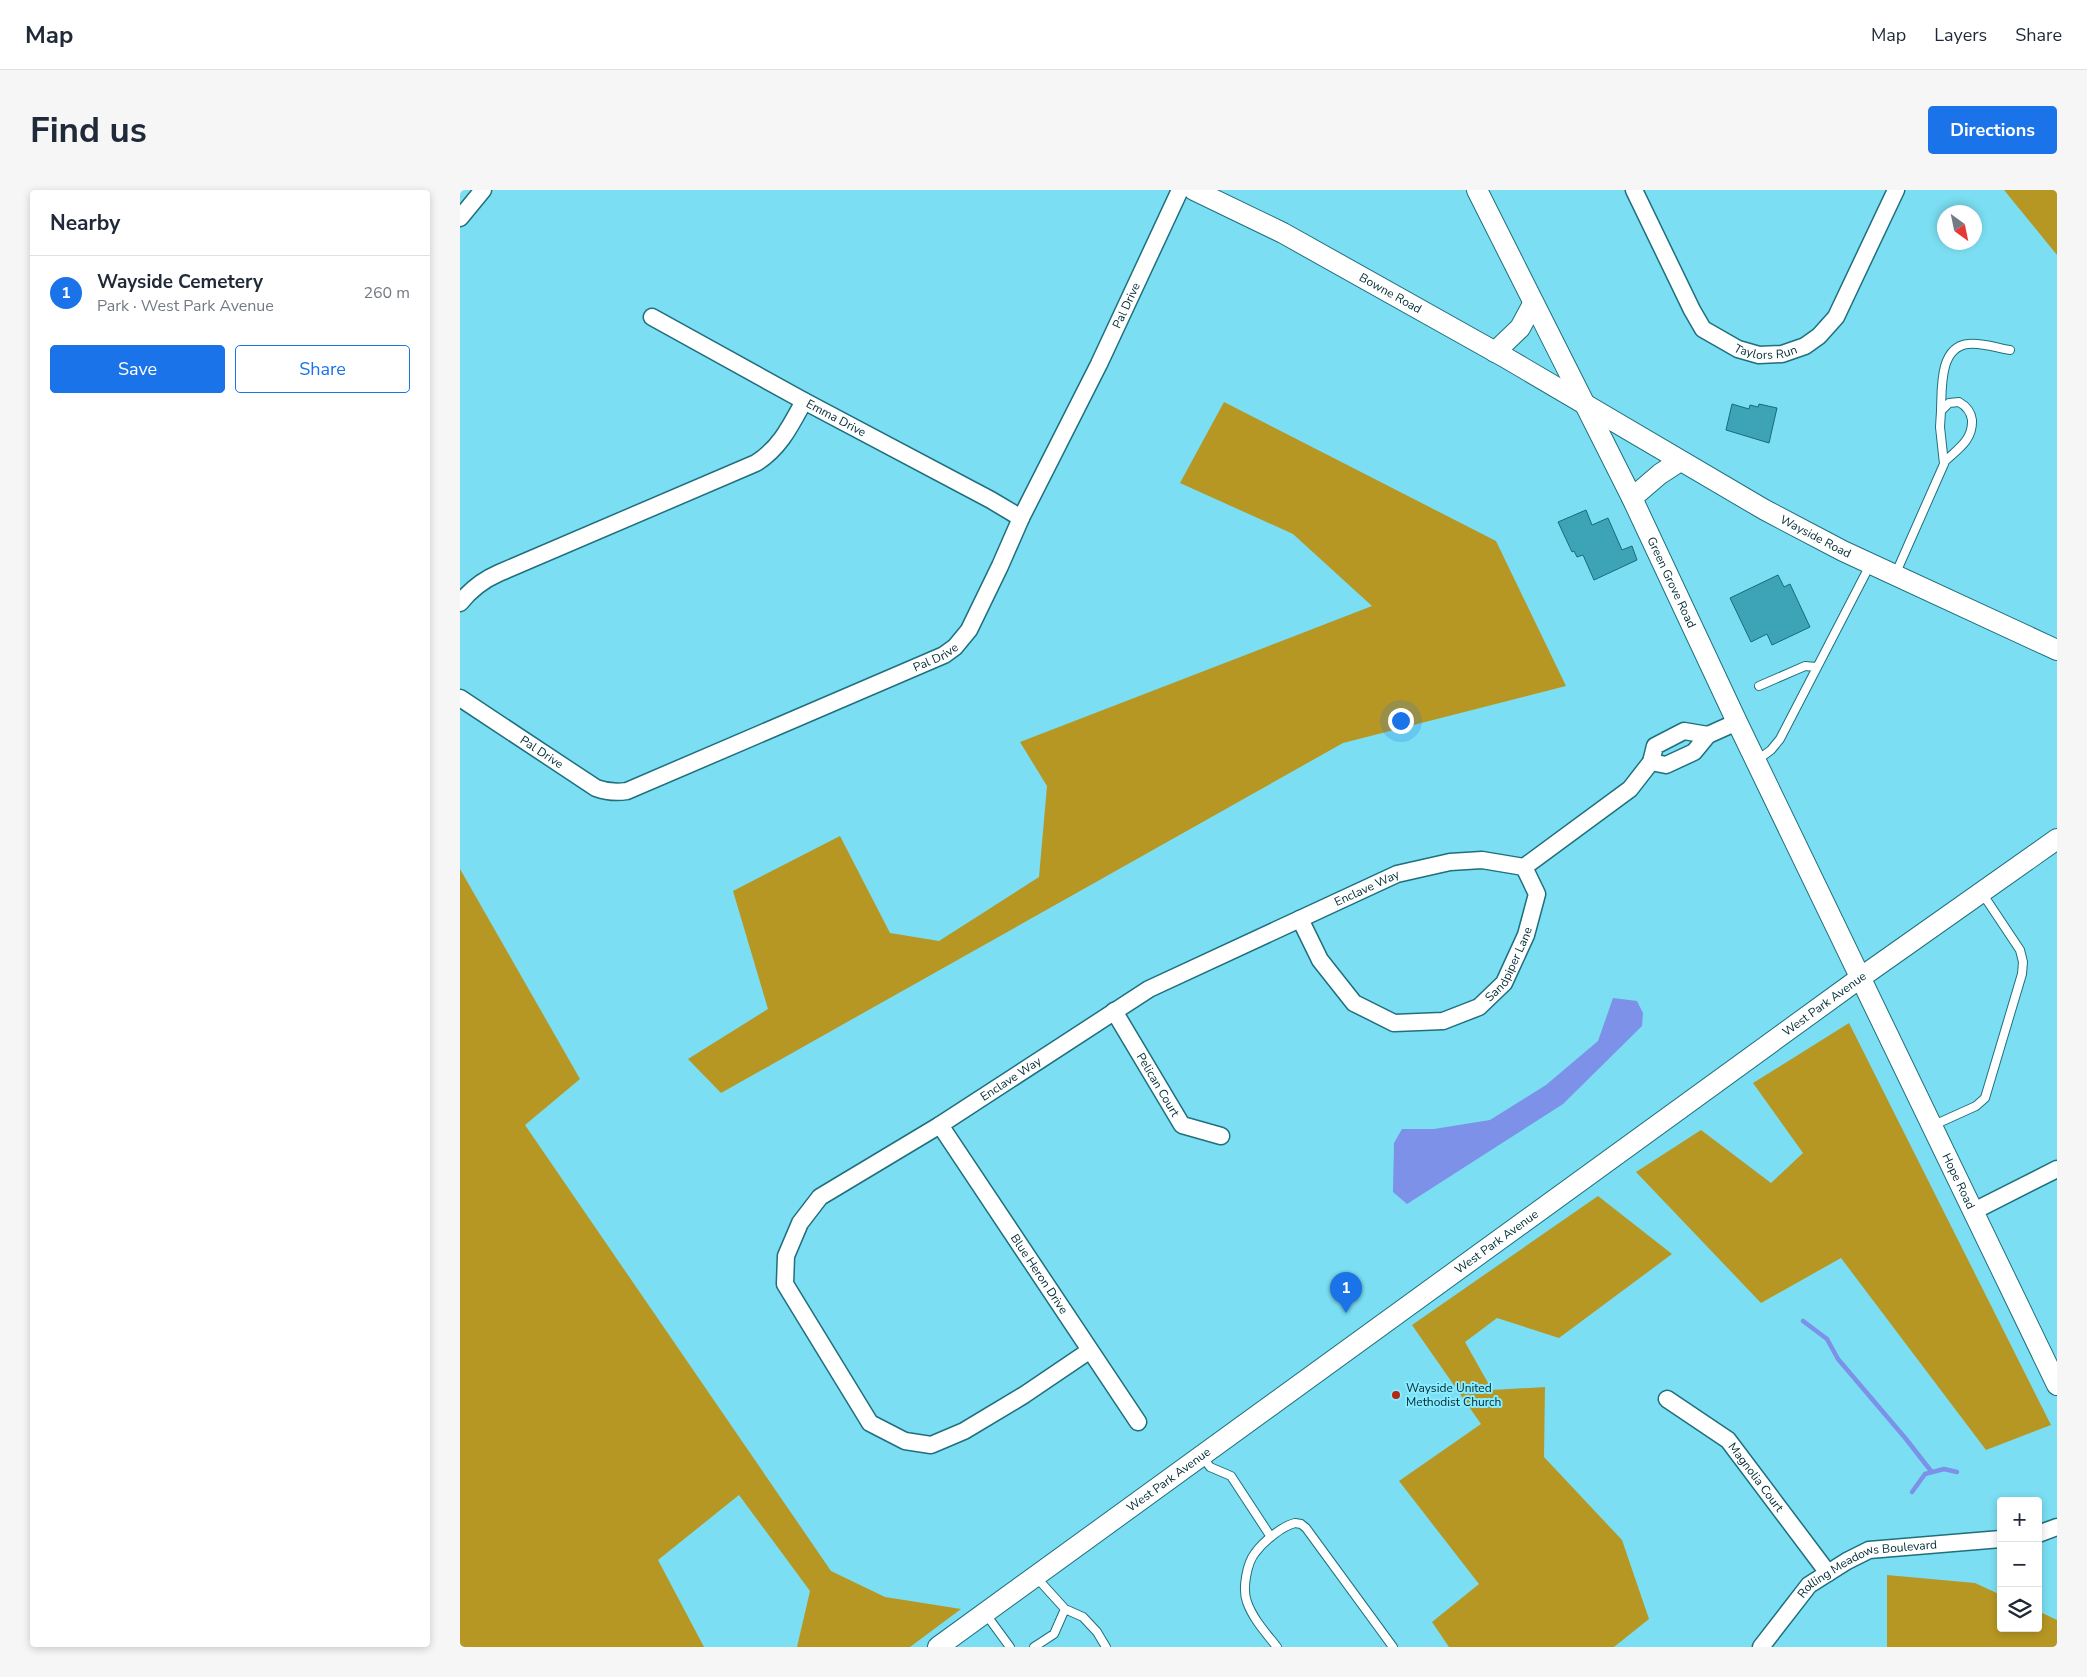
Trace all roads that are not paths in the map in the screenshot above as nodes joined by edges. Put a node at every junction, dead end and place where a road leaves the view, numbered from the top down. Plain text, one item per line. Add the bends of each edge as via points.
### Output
1 (483, 190) edge
2 (1180, 190) edge
3 (1194, 190) edge
4 (1477, 190) edge
5 (1634, 190) edge
6 (1896, 190) edge
7 (460, 218) edge
8 (1533, 304) junction
9 (652, 317) dead end
10 (2010, 350) dead end
11 (1495, 352) junction
12 (804, 401) junction
13 (1585, 405) junction
14 (1941, 410) junction
15 (1680, 461) junction
16 (1944, 464) junction
17 (1632, 498) junction
18 (1021, 518) junction
19 (1871, 563) junction
20 (1895, 575) junction
21 (460, 603) edge
22 (2057, 650) edge
23 (1816, 667) junction
24 (1759, 686) dead end
25 (460, 698) edge
26 (1736, 722) junction
27 (1708, 734) junction
28 (1755, 761) junction
29 (1651, 762) junction
30 (2057, 839) edge
31 (1524, 868) junction
32 (1981, 891) junction
33 (1300, 920) junction
34 (1860, 978) junction
35 (1114, 1011) junction
36 (940, 1125) junction
37 (1932, 1126) junction
38 (1221, 1136) dead end
39 (2057, 1169) edge
40 (1974, 1211) junction
41 (1089, 1351) junction
42 (2057, 1385) edge
43 (1667, 1400) dead end
44 (1138, 1422) dead end
45 (1201, 1455) junction
46 (2057, 1527) edge
47 (2042, 1533) edge
48 (1271, 1537) junction
49 (1997, 1539) edge
50 (1828, 1573) junction
51 (1035, 1576) junction
52 (1065, 1608) junction
53 (985, 1613) junction
54 (948, 1643) edge
55 (1010, 1647) edge
56 (1034, 1647) edge
57 (1106, 1647) edge
58 (1277, 1647) edge
59 (1393, 1647) edge
60 (1760, 1647) edge

1 - 7 street
2 - 18 street, Pal Drive via 1099,364
3 - 11 street, Bowne Road via 1283,233
4 - 8 street, Green Grove Road
5 - 6 street, Taylors Run via 1703,329 1738,349 1760,355 1782,354 1805,346 1836,317
8 - 11 street via 1520,328
8 - 13 street, Green Grove Road
9 - 12 street, Emma Drive
10 - 14 lane via 1969,344 1955,349 1947,361
11 - 13 street, Bowne Road
12 - 18 street, Emma Drive
12 - 21 street via 780,442 756,463 486,579
13 - 15 street, Wayside Road
13 - 17 street, Green Grove Road
14 - 16 lane
14 - 16 lane via 1949,403 1959,402 1970,413 1972,425 1966,442
15 - 17 street
15 - 19 street, Wayside Road via 1765,510
16 - 20 lane
17 - 26 street, Green Grove Road
18 - 25 street, Pal Drive via 969,630 944,655 627,791 608,792 596,788
19 - 20 street, Wayside Road
19 - 23 lane
20 - 22 street, Wayside Road
23 - 24 lane via 1805,666
23 - 28 lane via 1780,739
26 - 27 street
26 - 28 street, Green Grove Road
27 - 29 street via 1694,752 1666,765
27 - 29 street via 1684,731 1655,746
28 - 34 street, Green Grove Road
29 - 31 street via 1630,788
30 - 32 street, West Park Avenue
31 - 33 street, Enclave Way via 1482,860 1450,862 1398,874
31 - 33 street, Sandpiper Lane via 1537,894 1526,935 1504,984 1479,1007 1443,1021 1394,1023 1354,1003 1320,960
32 - 34 street, West Park Avenue
32 - 37 lane via 2020,950 2022,974 1985,1098 1976,1106
33 - 35 street, Enclave Way via 1149,990
34 - 37 street, Hope Road
34 - 45 street, West Park Avenue
35 - 36 street, Enclave Way
35 - 38 street, Pelican Court via 1182,1125
36 - 41 street, Blue Heron Drive
36 - 41 street, Enclave Way via 820,1196 800,1223 786,1256 785,1284 870,1423 905,1440 931,1446 964,1431 1024,1395
37 - 40 street, Hope Road
39 - 40 street
40 - 42 street, Hope Road
41 - 44 street, Blue Heron Drive
43 - 50 street, Magnolia Court via 1728,1440
45 - 48 lane via 1210,1467 1230,1476
45 - 51 street, West Park Avenue
46 - 47 street
48 - 58 lane via 1251,1559 1245,1594 1256,1620
48 - 59 lane via 1290,1524 1301,1524 1306,1528
49 - 50 street, Rolling Meadows Boulevard via 1869,1550
50 - 60 street, Rolling Meadows Boulevard via 1809,1585
51 - 52 lane
51 - 53 street, West Park Avenue
52 - 56 lane via 1054,1634
52 - 57 lane via 1083,1618
53 - 54 street, West Park Avenue
53 - 55 lane

